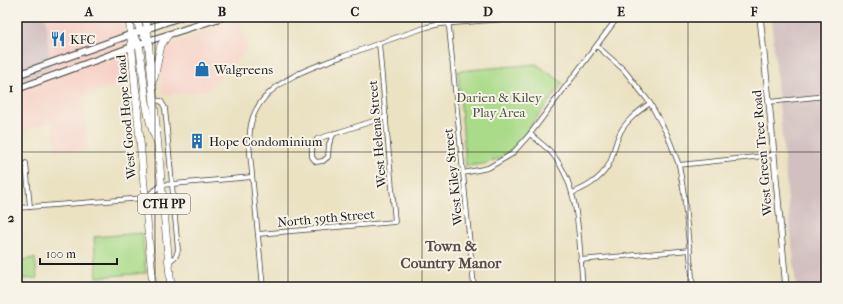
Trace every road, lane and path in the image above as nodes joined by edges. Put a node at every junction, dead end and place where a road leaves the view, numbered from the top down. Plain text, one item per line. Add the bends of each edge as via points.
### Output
1 (130, 17) edge
2 (138, 17) edge
3 (146, 17) edge
4 (180, 17) edge
5 (223, 17) edge
6 (448, 17) edge
7 (532, 17) edge
8 (618, 17) edge
9 (760, 17) edge
10 (449, 24) junction
11 (144, 30) junction
12 (131, 34) junction
13 (168, 35) junction
14 (148, 41) junction
15 (378, 43) junction
16 (597, 46) junction
17 (135, 47) junction
18 (17, 75) edge
19 (153, 86) junction
20 (17, 89) edge
21 (826, 96) edge
22 (158, 100) junction
23 (145, 101) junction
24 (769, 102) junction
25 (137, 103) junction
26 (650, 103) junction
27 (386, 116) junction
28 (334, 133) junction
29 (530, 134) junction
30 (158, 145) junction
31 (773, 155) junction
32 (26, 163) dead end
33 (679, 164) junction
34 (463, 173) junction
35 (252, 177) junction
36 (173, 184) junction
37 (162, 185) junction
38 (572, 193) junction
39 (144, 198) junction
40 (30, 207) junction
41 (17, 208) edge
42 (396, 222) joint
43 (258, 234) junction
44 (690, 250) junction
45 (580, 260) junction
46 (169, 263) junction
47 (153, 287) edge
48 (171, 287) edge
49 (263, 287) edge
50 (474, 287) edge
51 (583, 287) edge
52 (693, 287) edge
53 (786, 287) edge

1 - 12 main road
2 - 11 main road
3 - 11 main road
4 - 11 main road
5 - 13 main road
6 - 10 street, West Kiley Street
7 - 10 street
8 - 16 street
9 - 24 street, West Green Tree Road
10 - 15 street via 427,27
10 - 34 street, West Kiley Street
11 - 12 main road
11 - 14 main road
12 - 17 main road via 136,39
12 - 18 main road
13 - 14 main road
13 - 19 main road via 161,45
14 - 17 main road
14 - 19 main road, CTH PP
15 - 27 street, West Helena Street
15 - 35 street via 310,68 280,84 266,97 256,110 250,125
16 - 26 street via 624,70
16 - 29 street
17 - 20 main road
17 - 23 main road
17 - 25 main road, West Good Hope Road / CTH PP
19 - 22 main road, CTH PP
21 - 24 street
22 - 23 street
22 - 30 main road, CTH PP
22 - 36 street via 165,108
23 - 25 street
23 - 30 main road via 150,127
24 - 31 street, West Green Tree Road
25 - 39 main road, West Good Hope Road / CTH PP
26 - 33 street via 667,134
26 - 38 street via 632,116 621,130 605,172 592,183
27 - 28 street
27 - 42 street, West Helena Street
28 - 28 street via 317,139 312,148 312,157 316,162 328,157 329,144
29 - 34 street via 512,154 488,168
29 - 38 street via 549,151 562,169
30 - 37 main road, CTH PP
31 - 33 street
31 - 53 street, West Green Tree Road
32 - 40 street
33 - 44 street
34 - 50 street, West Kiley Street
35 - 36 street
35 - 43 street
36 - 37 street
36 - 46 street via 178,250
37 - 39 street
37 - 46 main road, CTH PP
38 - 45 street
39 - 40 street
39 - 47 main road, West Good Hope Road / CTH PP
40 - 41 street
42 - 43 street, North 39th Street
43 - 49 street
44 - 45 street
44 - 52 street
45 - 51 street
46 - 48 main road, CTH PP

